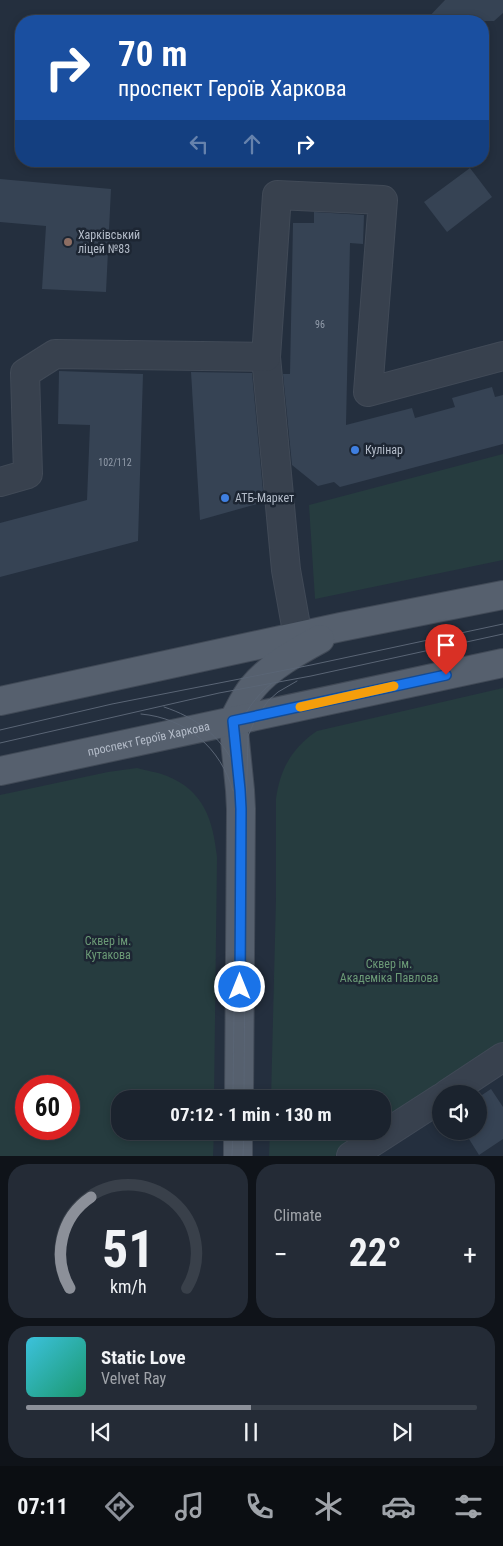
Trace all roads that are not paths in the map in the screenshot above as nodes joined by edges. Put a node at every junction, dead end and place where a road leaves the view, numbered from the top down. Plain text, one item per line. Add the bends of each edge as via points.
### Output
1 (503, 356) edge
2 (266, 357) junction
3 (0, 482) edge
4 (503, 595) edge
5 (341, 627) junction
6 (298, 637) junction
7 (503, 663) edge
8 (0, 701) edge
9 (233, 721) junction
10 (0, 772) edge
11 (503, 1057) edge
12 (461, 1085) edge
13 (239, 1090) edge
14 (432, 1104) edge
15 (238, 1140) edge
16 (238, 1156) edge
17 (351, 1156) edge

1 - 2 lane via 368,392 383,200 277,195
2 - 3 lane via 55,354 26,374 28,474
2 - 6 lane via 286,570
4 - 5 main road
5 - 6 main road
5 - 9 main road via 311,644 252,687
6 - 8 main road
7 - 9 main road, проспект Героїв Харкова
9 - 10 main road, проспект Героїв Харкова
9 - 13 main road via 241,809
11 - 12 lane
14 - 17 lane
15 - 16 main road

